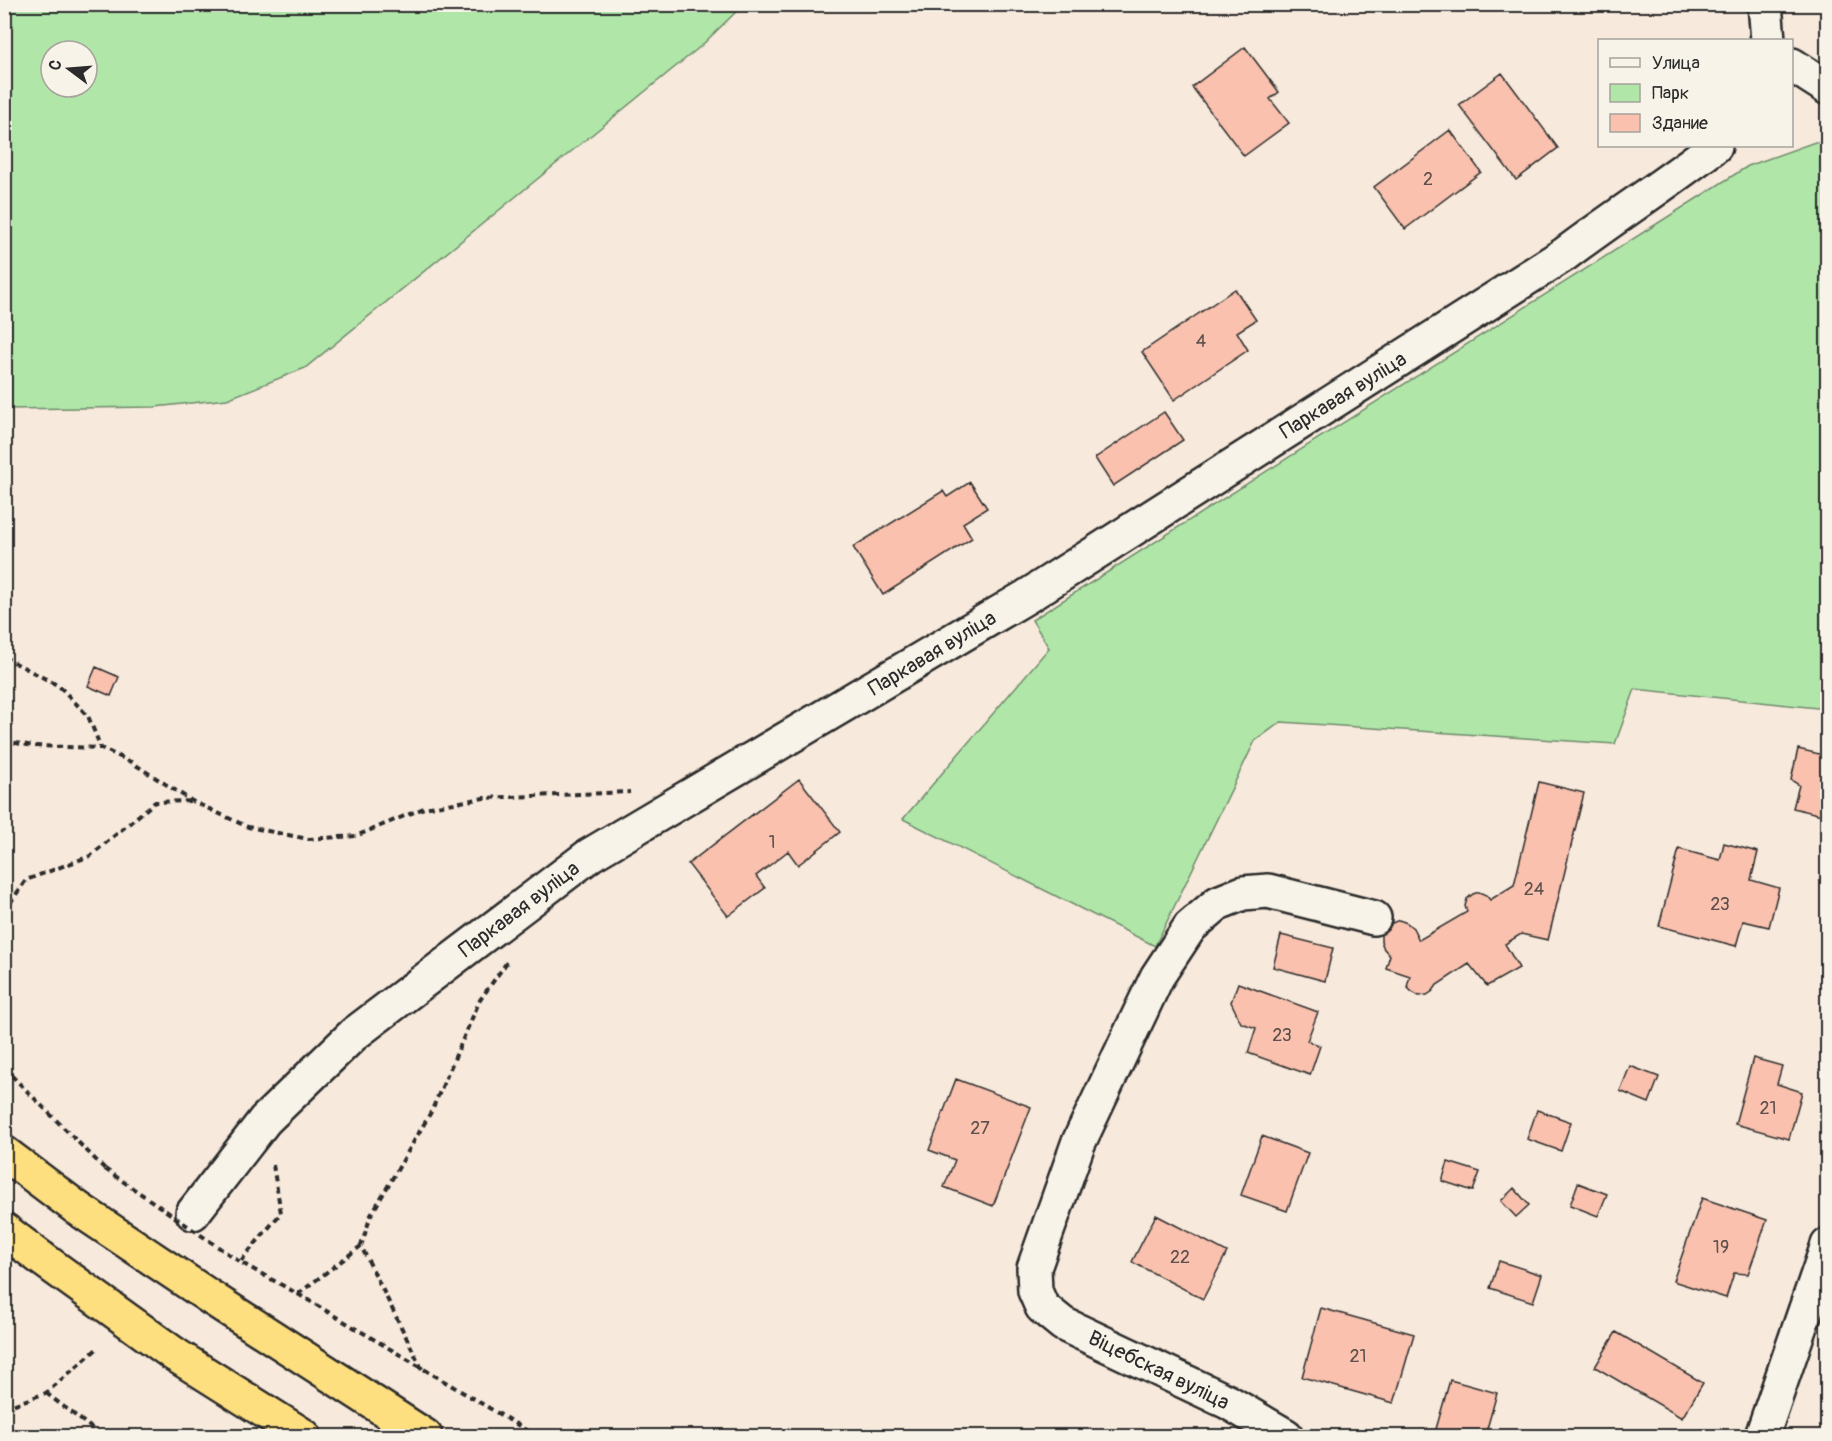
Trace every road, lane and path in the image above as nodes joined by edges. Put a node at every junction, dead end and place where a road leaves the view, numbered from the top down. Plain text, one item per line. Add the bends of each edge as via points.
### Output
1 (1764, 4) edge
2 (1768, 39) edge
3 (1714, 147) edge
4 (4, 657) edge
5 (4, 741) edge
6 (101, 748) junction
7 (634, 792) dead end
8 (192, 801) junction
9 (4, 912) edge
10 (1374, 918) dead end
11 (508, 960) dead end
12 (4, 1068) edge
13 (4, 1153) edge
14 (193, 1212) dead end
15 (281, 1213) dead end
16 (4, 1230) edge
17 (1827, 1245) edge
18 (361, 1246) junction
19 (240, 1262) junction
20 (298, 1294) junction
21 (99, 1347) dead end
22 (422, 1369) junction
23 (46, 1393) junction
24 (4, 1408) edge
25 (102, 1437) edge
26 (304, 1437) edge
27 (425, 1437) edge
28 (536, 1437) edge
29 (1286, 1437) edge
30 (1762, 1437) edge

1 - 2 street
3 - 14 street, Паркавая вуліца via 1565,254 1026,597 590,855 354,1034 265,1120
4 - 6 path via 59,686 88,716
5 - 6 path
6 - 8 path via 131,762
7 - 8 path via 484,798 424,808 356,836 308,839 248,826
8 - 9 path via 154,802 90,856 26,880
10 - 29 street, Віцебская вуліца via 1268,891 1243,893 1218,903 1190,927 1157,977 1078,1144 1034,1268 1035,1291 1042,1307 1063,1324 1228,1402
11 - 18 path via 480,1000 431,1112 370,1215
12 - 19 path, bridge via 105,1168
13 - 27 highway, bridge via 77,1208
15 - 19 path
16 - 26 highway, bridge via 174,1354
17 - 30 street
18 - 20 path
18 - 22 path
19 - 20 path
20 - 22 path
21 - 23 path
22 - 28 path
23 - 24 path
23 - 25 path

